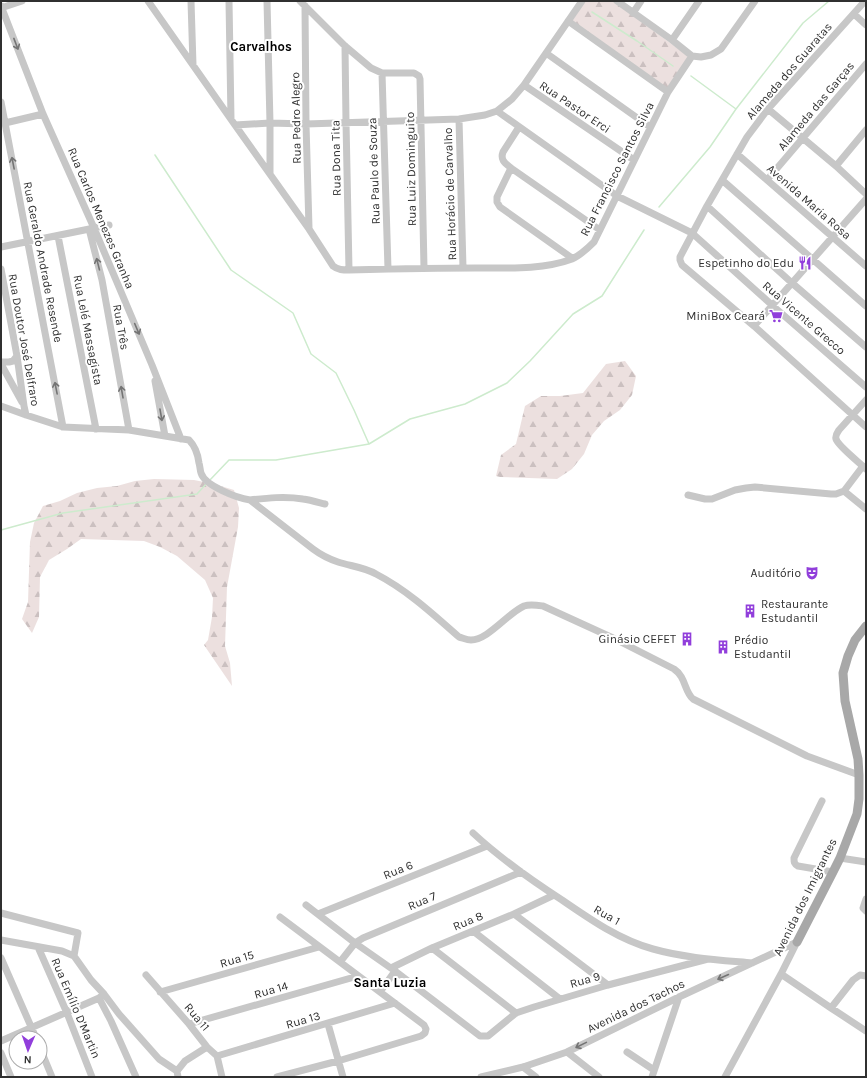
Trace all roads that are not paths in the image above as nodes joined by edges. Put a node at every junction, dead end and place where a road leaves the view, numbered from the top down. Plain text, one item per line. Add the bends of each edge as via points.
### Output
1 (22, 1) edge
2 (148, 1) edge
3 (191, 1) edge
4 (229, 1) edge
5 (267, 1) edge
6 (582, 1) edge
7 (617, 1) edge
8 (641, 1) edge
9 (700, 1) edge
10 (755, 1) edge
11 (865, 1) edge
12 (153, 4) edge
13 (303, 4) edge
14 (1, 7) edge
15 (633, 12) junction
16 (854, 14) junction
17 (568, 21) junction
18 (866, 25) edge
19 (672, 40) junction
20 (345, 46) junction
21 (546, 53) junction
22 (692, 56) junction
23 (866, 64) edge
24 (193, 65) junction
25 (382, 73) junction
26 (524, 85) junction
27 (668, 92) junction
28 (1, 102) edge
29 (768, 109) junction
30 (497, 111) junction
31 (43, 114) junction
32 (459, 119) junction
33 (421, 120) junction
34 (346, 122) junction
35 (383, 122) junction
36 (5, 123) junction
37 (236, 123) junction
38 (270, 123) junction
39 (306, 124) junction
40 (519, 127) junction
41 (650, 127) junction
42 (866, 130) edge
43 (803, 138) junction
44 (737, 154) junction
45 (634, 160) junction
46 (836, 166) junction
47 (511, 168) junction
48 (270, 173) junction
49 (722, 180) junction
50 (767, 180) junction
51 (866, 194) edge
52 (617, 196) junction
53 (866, 199) edge
54 (707, 206) junction
55 (109, 225) dead end
56 (91, 229) junction
57 (309, 229) junction
58 (600, 230) junction
59 (692, 233) junction
60 (58, 236) junction
61 (833, 237) junction
62 (28, 242) junction
63 (1, 247) edge
64 (572, 258) junction
65 (813, 260) junction
66 (866, 266) edge
67 (424, 268) junction
68 (463, 268) junction
69 (1, 269) edge
70 (388, 269) junction
71 (350, 270) junction
72 (115, 277) junction
73 (102, 280) junction
74 (792, 283) junction
75 (773, 306) junction
76 (866, 306) edge
77 (754, 326) junction
78 (866, 346) edge
79 (17, 356) junction
80 (1, 363) edge
81 (152, 365) junction
82 (866, 387) edge
83 (866, 400) edge
84 (1, 406) edge
85 (24, 406) junction
86 (852, 415) junction
87 (26, 416) junction
88 (63, 427) junction
89 (866, 427) edge
90 (96, 428) junction
91 (129, 430) junction
92 (165, 436) junction
93 (181, 439) junction
94 (865, 467) edge
95 (844, 491) junction
96 (688, 494) dead end
97 (250, 500) junction
98 (324, 504) dead end
99 (866, 509) edge
100 (866, 626) edge
101 (859, 775) junction
102 (822, 801) dead end
103 (473, 833) dead end
104 (487, 846) junction
105 (840, 858) junction
106 (866, 862) edge
107 (521, 872) junction
108 (833, 872) junction
109 (554, 895) junction
110 (866, 898) edge
111 (306, 905) dead end
112 (866, 911) edge
113 (1, 913) edge
114 (318, 914) junction
115 (514, 914) junction
116 (280, 917) dead end
117 (473, 931) junction
118 (1, 940) edge
119 (797, 942) junction
120 (355, 943) junction
121 (38, 947) junction
122 (320, 947) junction
123 (432, 948) junction
124 (74, 956) junction
125 (1, 958) edge
126 (708, 959) junction
127 (340, 962) junction
128 (752, 963) junction
129 (393, 970) junction
130 (781, 974) junction
131 (146, 975) dead end
132 (358, 976) junction
133 (866, 976) edge
134 (608, 985) junction
135 (160, 992) junction
136 (380, 992) junction
137 (102, 996) junction
138 (679, 997) junction
139 (560, 999) junction
140 (395, 1003) junction
141 (831, 1008) junction
142 (67, 1013) junction
143 (516, 1013) junction
144 (119, 1014) junction
145 (111, 1021) junction
146 (190, 1024) junction
147 (328, 1024) junction
148 (32, 1028) junction
149 (866, 1032) edge
150 (1, 1041) edge
151 (207, 1047) junction
152 (1, 1052) edge
153 (567, 1052) junction
154 (627, 1052) dead end
155 (217, 1056) junction
156 (338, 1060) junction
157 (48, 1067) edge
158 (523, 1067) junction
159 (178, 1074) edge
160 (653, 1074) edge
161 (11, 1077) edge
162 (52, 1077) edge
163 (92, 1077) edge
164 (136, 1077) edge
165 (222, 1077) edge
166 (278, 1077) edge
167 (343, 1077) edge
168 (481, 1077) edge
169 (536, 1077) edge
170 (599, 1077) edge
171 (725, 1077) edge

1 - 14 street
2 - 12 street
3 - 24 street
4 - 37 street
5 - 38 street
6 - 17 street
7 - 15 street
8 - 15 street
9 - 19 street
10 - 22 street via 721,49 711,55
11 - 16 street, Alameda dos Guaratas
12 - 24 street
13 - 20 street
13 - 39 street, Rua Pedro Alegro
14 -> 31 street, Rua Carlos Menezes Granha
15 - 19 street
16 - 18 street
16 - 29 street, Alameda dos Guaratas
17 - 21 street
17 - 27 street
19 - 22 street
20 - 25 street
20 - 34 street, Rua Dona Tita
21 - 26 street
21 - 41 street
22 - 27 street, Rua Francisco Santos Silva
23 - 43 street, Alameda das Garças
24 - 37 street
25 - 33 street, Rua Luiz Dominguito via 414,73 419,76
25 - 35 street, Rua Paulo de Souza
26 - 30 street via 512,100
26 - 45 street, Rua Pastor Erci
27 - 41 street, Rua Francisco Santos Silva
28 - 36 street, Rua Geraldo Andrade Resende
29 - 43 street
29 - 44 street, Alameda dos Guaratas
30 - 32 street
30 - 40 street, Rua Vicente Grecco
31 - 36 street
31 - 56 street, Rua Carlos Menezes Granha
32 - 33 street
32 - 68 street, Rua Horácio de Carvalho
33 - 35 street
33 - 67 street, Rua Luiz Dominguito
34 - 35 street
34 - 39 street
34 - 71 street, Rua Dona Tita
35 - 70 street, Rua Paulo de Souza
62 -> 36 street, Rua Geraldo Andrade Resende
37 - 38 street
37 - 48 street
38 - 39 street
38 - 48 street
39 - 57 street, Rua Pedro Alegro
40 - 47 street via 502,156 502,160
40 - 52 street, Rua Vicente Grecco
41 - 45 street, Rua Francisco Santos Silva
42 - 46 street
43 - 46 street
43 - 50 street, Alameda das Garças
44 - 49 street, Alameda dos Guaratas
44 - 50 street, Avenida Maria Rosa
45 - 52 street, Rua Francisco Santos Silva
46 - 51 street
47 - 58 street
47 - 64 street via 497,197 500,207
48 - 57 street
49 - 54 street, Alameda dos Guaratas
49 - 65 street
50 - 61 street, Avenida Maria Rosa
52 - 58 street, Rua Francisco Santos Silva
52 - 59 street, Rua Vicente Grecco
53 - 61 street
54 - 59 street, Alameda dos Guaratas
54 - 74 street
55 - 56 street
56 - 60 street
56 - 72 street, Rua Carlos Menezes Granha
73 -> 56 street, Rua Três
57 - 71 street, Rua Francisco Santos Silva via 333,266
58 - 64 street, Rua Francisco Santos Silva via 585,252
59 - 75 street, Rua Vicente Grecco
59 - 77 street, Alameda dos Guaratas via 680,257 682,265
60 - 62 street
60 - 90 street, Rua Lelé Massagista
61 - 65 street
61 - 66 street, Avenida Maria Rosa
62 - 63 street
88 -> 62 street, Rua Geraldo Andrade Resende
64 - 68 street, Rua Francisco Santos Silva via 542,265
65 - 74 street
65 - 76 street
67 - 68 street, Rua Francisco Santos Silva
67 - 70 street, Rua Francisco Santos Silva
69 - 79 street, Rua Doutor José Delfraro
70 - 71 street, Rua Francisco Santos Silva
72 - 73 street
72 -> 81 street, Rua Carlos Menezes Granha
91 -> 73 street, Rua Três
74 - 75 street
74 - 78 street
75 - 77 street
75 - 82 street, Rua Vicente Grecco
77 - 86 street
79 - 80 street via 14,361
79 - 85 street, Rua Doutor José Delfraro
80 - 85 street
81 -> 92 street
81 - 93 street, Rua Carlos Menezes Granha
83 - 86 street
84 - 87 street
85 - 87 street, Rua Doutor José Delfraro
86 - 89 street
86 - 94 street via 835,437 838,444
87 - 88 street
88 - 90 street
90 - 91 street
91 - 92 street
92 - 93 street
93 - 97 street via 192,442 205,479 219,489
94 - 95 street
95 - 96 street via 831,494 756,487 735,490 712,499
95 - 99 street
97 - 98 street via 287,498
97 - 101 street via 324,556 375,573 388,581 459,637 476,640 490,633 524,606 542,606 674,669 682,676 693,699 807,756
100 - 101 main road, Avenida dos Imigrantes via 855,640 843,673 845,701
101 - 105 main road, Avenida dos Imigrantes via 856,814
102 - 108 street via 794,861 798,866
103 - 104 street, Rua 1
104 - 107 street, Rua 1
104 - 114 street, Rua 6
105 - 106 street
105 - 108 main road, Avenida dos Imigrantes
107 - 109 street, Rua 1
107 - 120 street, Rua 7
108 - 119 main road, Avenida dos Imigrantes
109 - 115 street, Rua 8
109 - 126 street, Rua 1 via 597,924 632,942 653,949
110 - 112 street
111 - 114 street
113 - 124 street via 78,933
114 - 120 street
115 - 117 street, Rua 8
115 - 134 street
116 - 122 street
117 - 123 street, Rua 8
117 - 139 street
118 - 121 street
119 - 128 street, Avenida dos Tachos
119 - 130 street, Avenida dos Imigrantes
120 - 127 street, Rua 7
120 - 129 street
121 - 124 street
121 - 142 street, Rua Emílio D'Martin
122 - 127 street
122 - 135 street, Rua 15
123 - 129 street, Rua 8
123 - 143 street
124 - 137 street
125 - 148 street
126 - 128 street, Rua 1
126 - 134 street, Rua 9
127 - 132 street
128 -> 138 street, Avenida dos Tachos
129 - 136 street, Rua 8
129 - 143 street, Rua 9 via 480,1036 488,1036
130 - 141 street
130 - 171 street, Avenida dos Imigrantes
131 - 135 street, Rua 11
132 - 136 street
132 - 146 street, Rua 14
133 - 141 street via 860,975 853,980
134 - 139 street, Rua 9
135 - 146 street, Rua 11
136 - 140 street
137 - 142 street
137 - 144 street
137 - 145 street
138 -> 153 street, Avenida dos Tachos
138 - 160 street
139 - 143 street, Rua 9
140 - 147 street, Rua 13
140 - 156 street via 424,1025 425,1032 421,1036
141 - 149 street
142 - 148 street
142 - 163 street, Rua Emílio D'Martin
144 - 145 street
144 - 159 street via 160,1059
145 - 164 street
146 - 151 street, Rua 11
147 - 155 street, Rua 13
147 - 156 street
148 - 150 street
151 - 155 street, Rua 11
151 - 159 street via 185,1061
152 - 161 street
153 - 158 street, Avenida dos Tachos
153 - 170 street
154 - 160 street
155 - 165 street
156 - 166 street
156 - 167 street
157 - 162 street
158 - 168 street, Avenida dos Tachos
158 - 169 street

